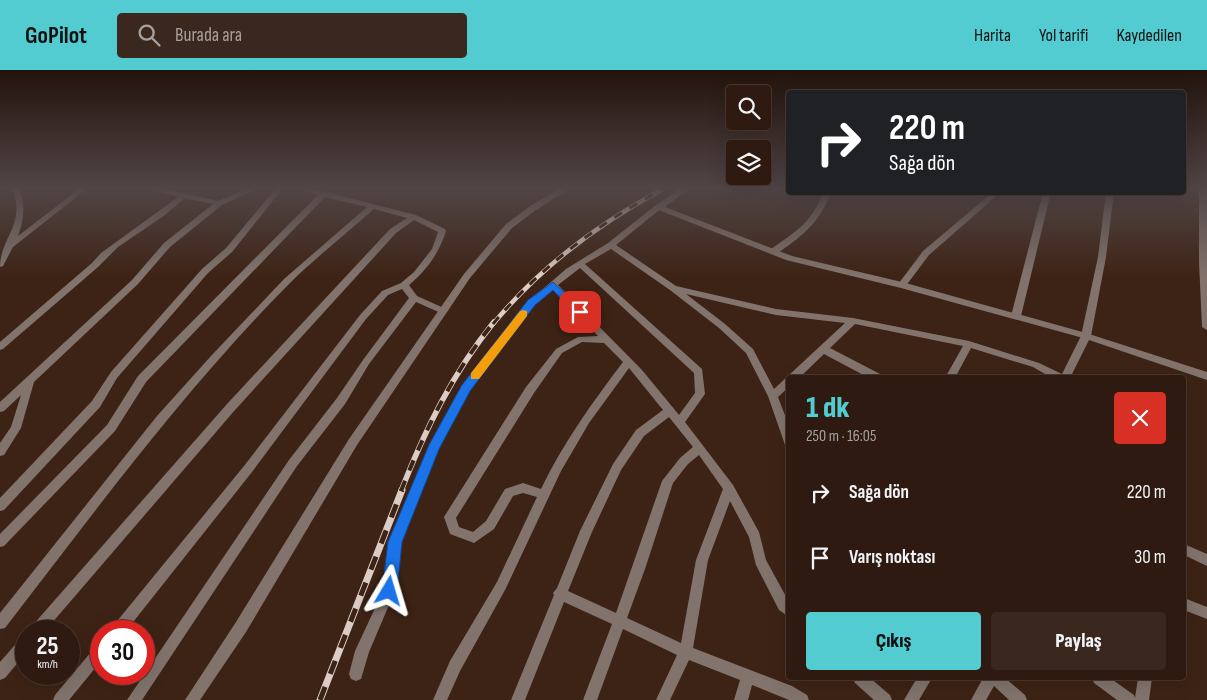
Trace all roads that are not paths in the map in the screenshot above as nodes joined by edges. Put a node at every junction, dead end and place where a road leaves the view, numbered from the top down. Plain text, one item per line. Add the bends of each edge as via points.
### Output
1 (17, 217) edge
2 (47, 217) edge
3 (156, 217) edge
4 (201, 217) edge
5 (256, 217) edge
6 (299, 217) edge
7 (359, 217) edge
8 (413, 217) joint
9 (520, 217) edge
10 (645, 217) edge
11 (688, 217) edge
12 (815, 217) edge
13 (968, 217) edge
14 (1041, 217) edge
15 (1107, 217) edge
16 (1204, 217) edge
17 (11, 245) junction
18 (612, 245) junction
19 (774, 252) junction
20 (0, 264) edge
21 (580, 264) junction
22 (404, 285) junction
23 (553, 285) junction
24 (902, 285) junction
25 (673, 288) junction
26 (414, 298) junction
27 (443, 311) junction
28 (1016, 316) junction
29 (853, 321) junction
30 (1207, 328) edge
31 (1086, 336) junction
32 (607, 340) junction
33 (969, 344) junction
34 (0, 346) edge
35 (823, 349) junction
36 (628, 362) junction
37 (795, 375) edge
38 (872, 375) edge
39 (952, 375) edge
40 (1058, 375) edge
41 (1066, 375) edge
42 (1207, 376) edge
43 (30, 379) junction
44 (786, 384) edge
45 (773, 396) junction
46 (0, 408) edge
47 (670, 411) junction
48 (679, 422) junction
49 (786, 433) edge
50 (700, 448) junction
51 (0, 452) edge
52 (729, 488) junction
53 (544, 495) junction
54 (0, 506) edge
55 (0, 542) edge
56 (1186, 551) edge
57 (1207, 560) edge
58 (560, 593) junction
59 (1186, 605) edge
60 (786, 608) edge
61 (1207, 613) edge
62 (47, 620) edge
63 (127, 620) edge
64 (620, 622) junction
65 (0, 623) edge
66 (686, 652) junction
67 (15, 656) edge
68 (90, 664) edge
69 (0, 673) edge
70 (356, 674) dead end
71 (748, 675) junction
72 (862, 680) edge
73 (924, 680) edge
74 (992, 680) edge
75 (995, 680) edge
76 (1102, 680) edge
77 (1145, 680) edge
78 (60, 700) edge
79 (134, 700) edge
80 (192, 700) edge
81 (440, 700) edge
82 (518, 700) edge
83 (590, 700) edge
84 (663, 700) edge
85 (742, 700) edge
86 (802, 700) edge
87 (884, 700) edge
88 (911, 700) edge
89 (978, 700) edge
90 (1020, 700) edge
91 (1129, 700) edge
92 (1142, 700) edge

1 - 17 street
2 - 17 street
3 - 34 street via 105,252 95,265
4 - 43 street via 167,245 135,282
5 - 54 street via 114,375 96,404
6 - 55 street via 142,379 111,428
7 - 65 street via 287,281 214,358 161,419
8 - 22 street via 442,231 436,249
8 - 62 street via 393,231 314,315
9 - 27 street via 509,226 467,276
10 - 18 street
11 - 19 street
12 - 19 street
13 - 24 street via 926,253
14 - 28 street
15 - 31 street
16 - 30 street
17 - 20 street
18 - 21 street
18 - 25 street
19 - 24 street
21 - 23 street
21 - 48 street via 699,372 700,394
22 - 26 street
22 - 63 street via 385,293 363,317 248,469
23 - 32 street
23 - 70 street via 532,303 466,388 433,448 395,542 389,591 362,651
24 - 28 street
25 - 29 street via 776,312
25 - 45 street via 750,351
26 - 27 street
26 - 79 street via 293,463
27 - 80 street via 353,442 241,627
28 - 31 street
29 - 33 street
29 - 35 street
31 - 41 street
31 - 42 street
32 - 36 street
32 - 53 street via 581,339 559,351 530,390 450,517 454,530 474,538 490,525 509,492 523,488
33 - 39 street
33 - 40 street
35 - 37 street
35 - 38 street
36 - 47 street
36 - 53 street via 585,420
43 - 46 street
43 - 51 street via 16,428
44 - 45 street
45 - 49 street
47 - 48 street
47 - 58 street via 640,433 617,467
48 - 50 street
50 - 52 street
50 - 64 street via 668,481
52 - 60 street via 755,536 760,561
52 - 66 street via 702,560
53 - 81 street via 500,586 454,666
56 - 57 street
58 - 64 street
58 - 82 street
59 - 61 street
64 - 66 street
64 - 83 street
66 - 71 street
66 - 84 street
67 - 69 street
68 - 78 street
71 - 85 street
71 - 86 street
72 - 87 street
73 - 88 street
74 - 89 street
75 - 90 street
76 - 91 street
77 - 92 street

